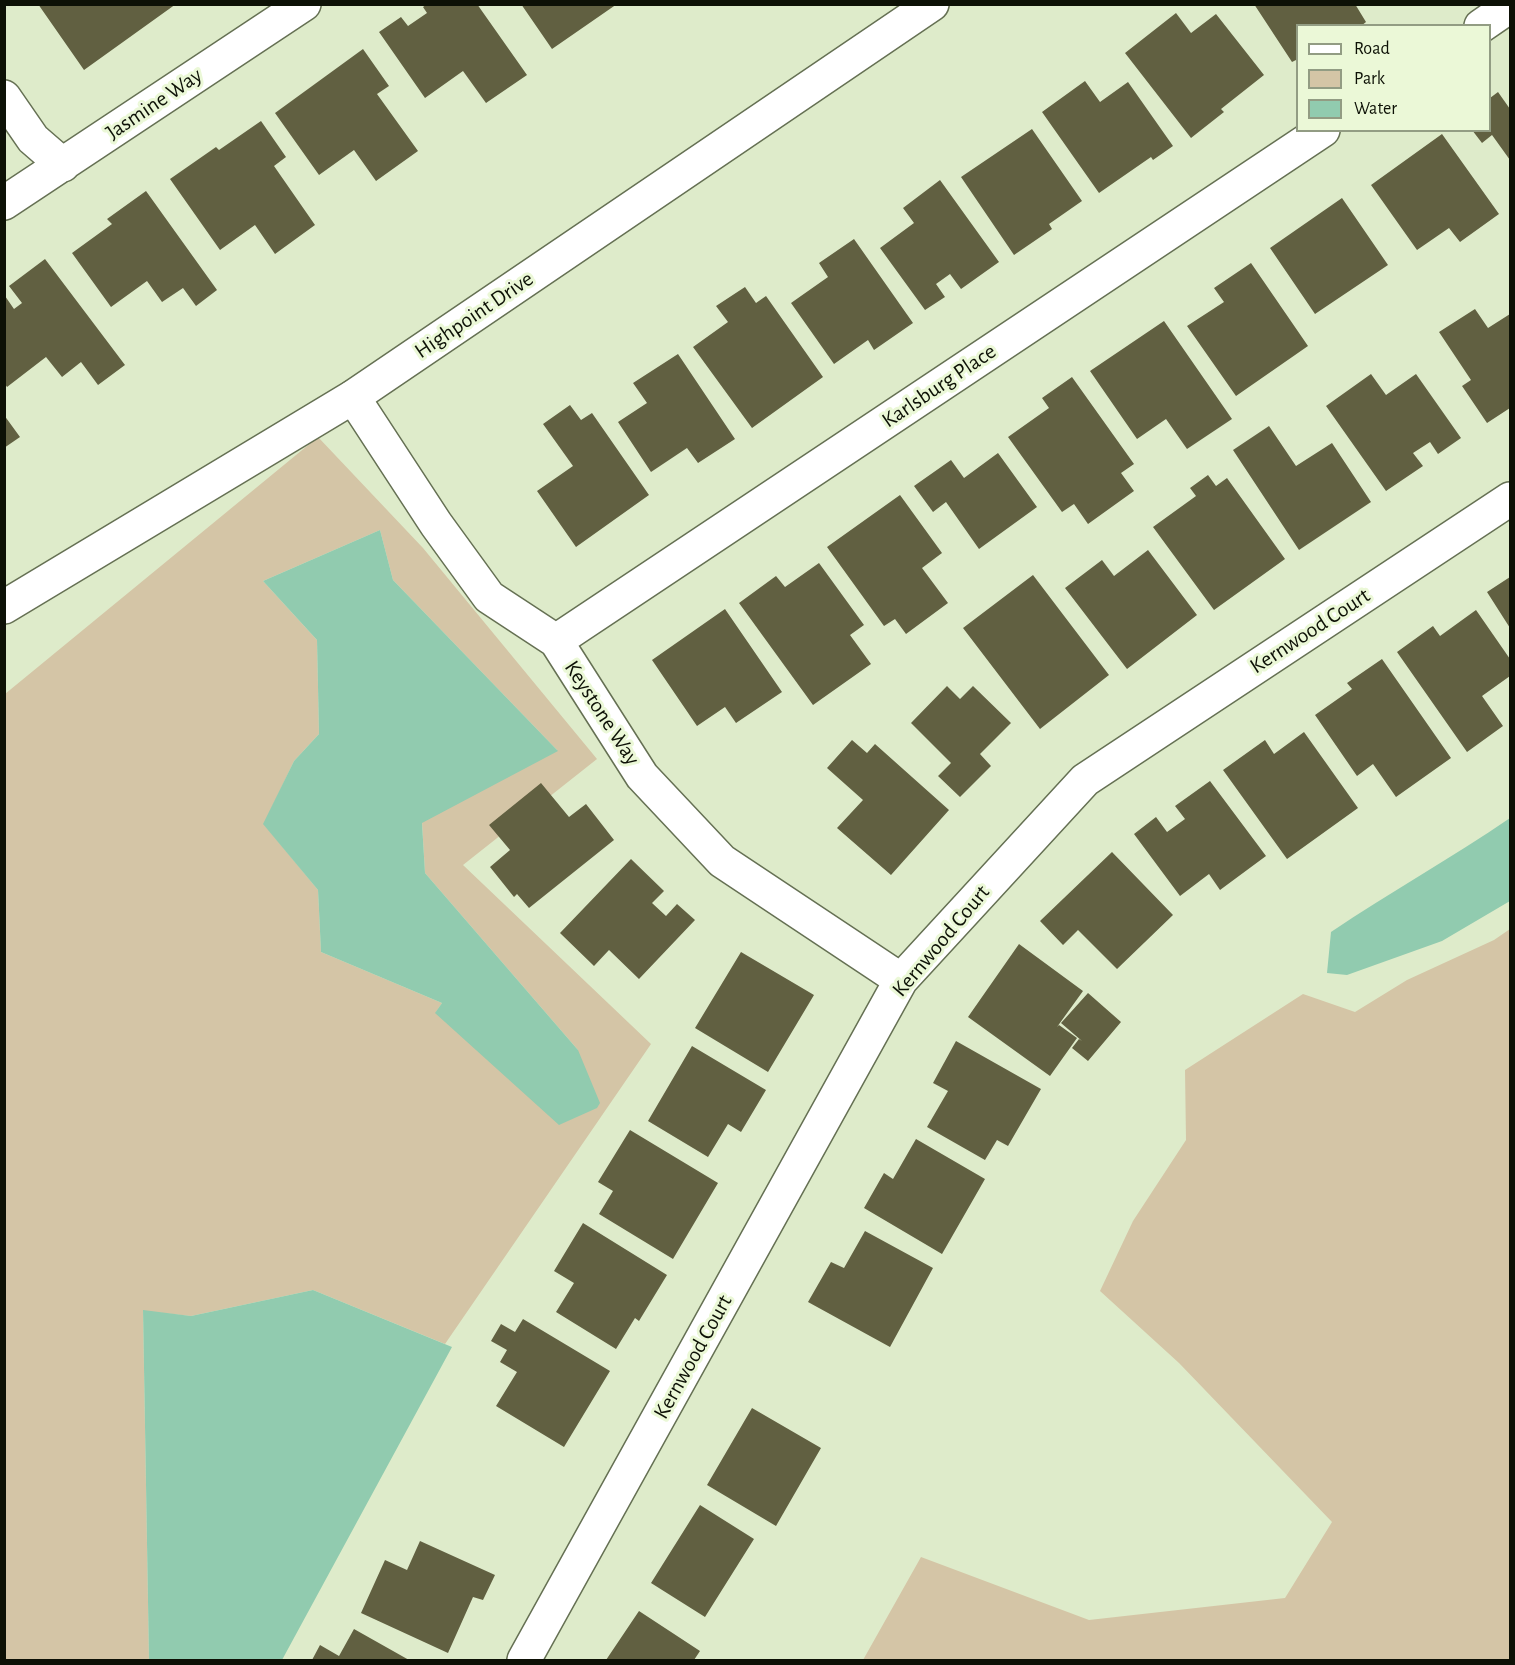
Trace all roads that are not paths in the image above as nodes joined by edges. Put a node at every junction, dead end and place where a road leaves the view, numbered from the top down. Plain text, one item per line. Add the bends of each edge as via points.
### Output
1 (303, 4) edge
2 (932, 4) edge
3 (1510, 6) edge
4 (1484, 24) edge
5 (4, 97) edge
6 (1320, 132) edge
7 (63, 165) junction
8 (4, 203) edge
9 (353, 397) junction
10 (1510, 499) edge
11 (4, 608) edge
12 (556, 641) junction
13 (901, 980) junction
14 (524, 1660) edge

1 - 7 street, Jasmine Way
2 - 9 street, Highpoint Drive
3 - 4 street
5 - 7 street via 33,139
6 - 12 street, Karlsburg Place
7 - 8 street, Jasmine Way
9 - 11 street, Highpoint Drive
9 - 12 street, Keystone Way via 489,597
10 - 13 street, Kernwood Court via 1085,780
12 - 13 street, Keystone Way via 642,776 722,861
13 - 14 street, Kernwood Court

